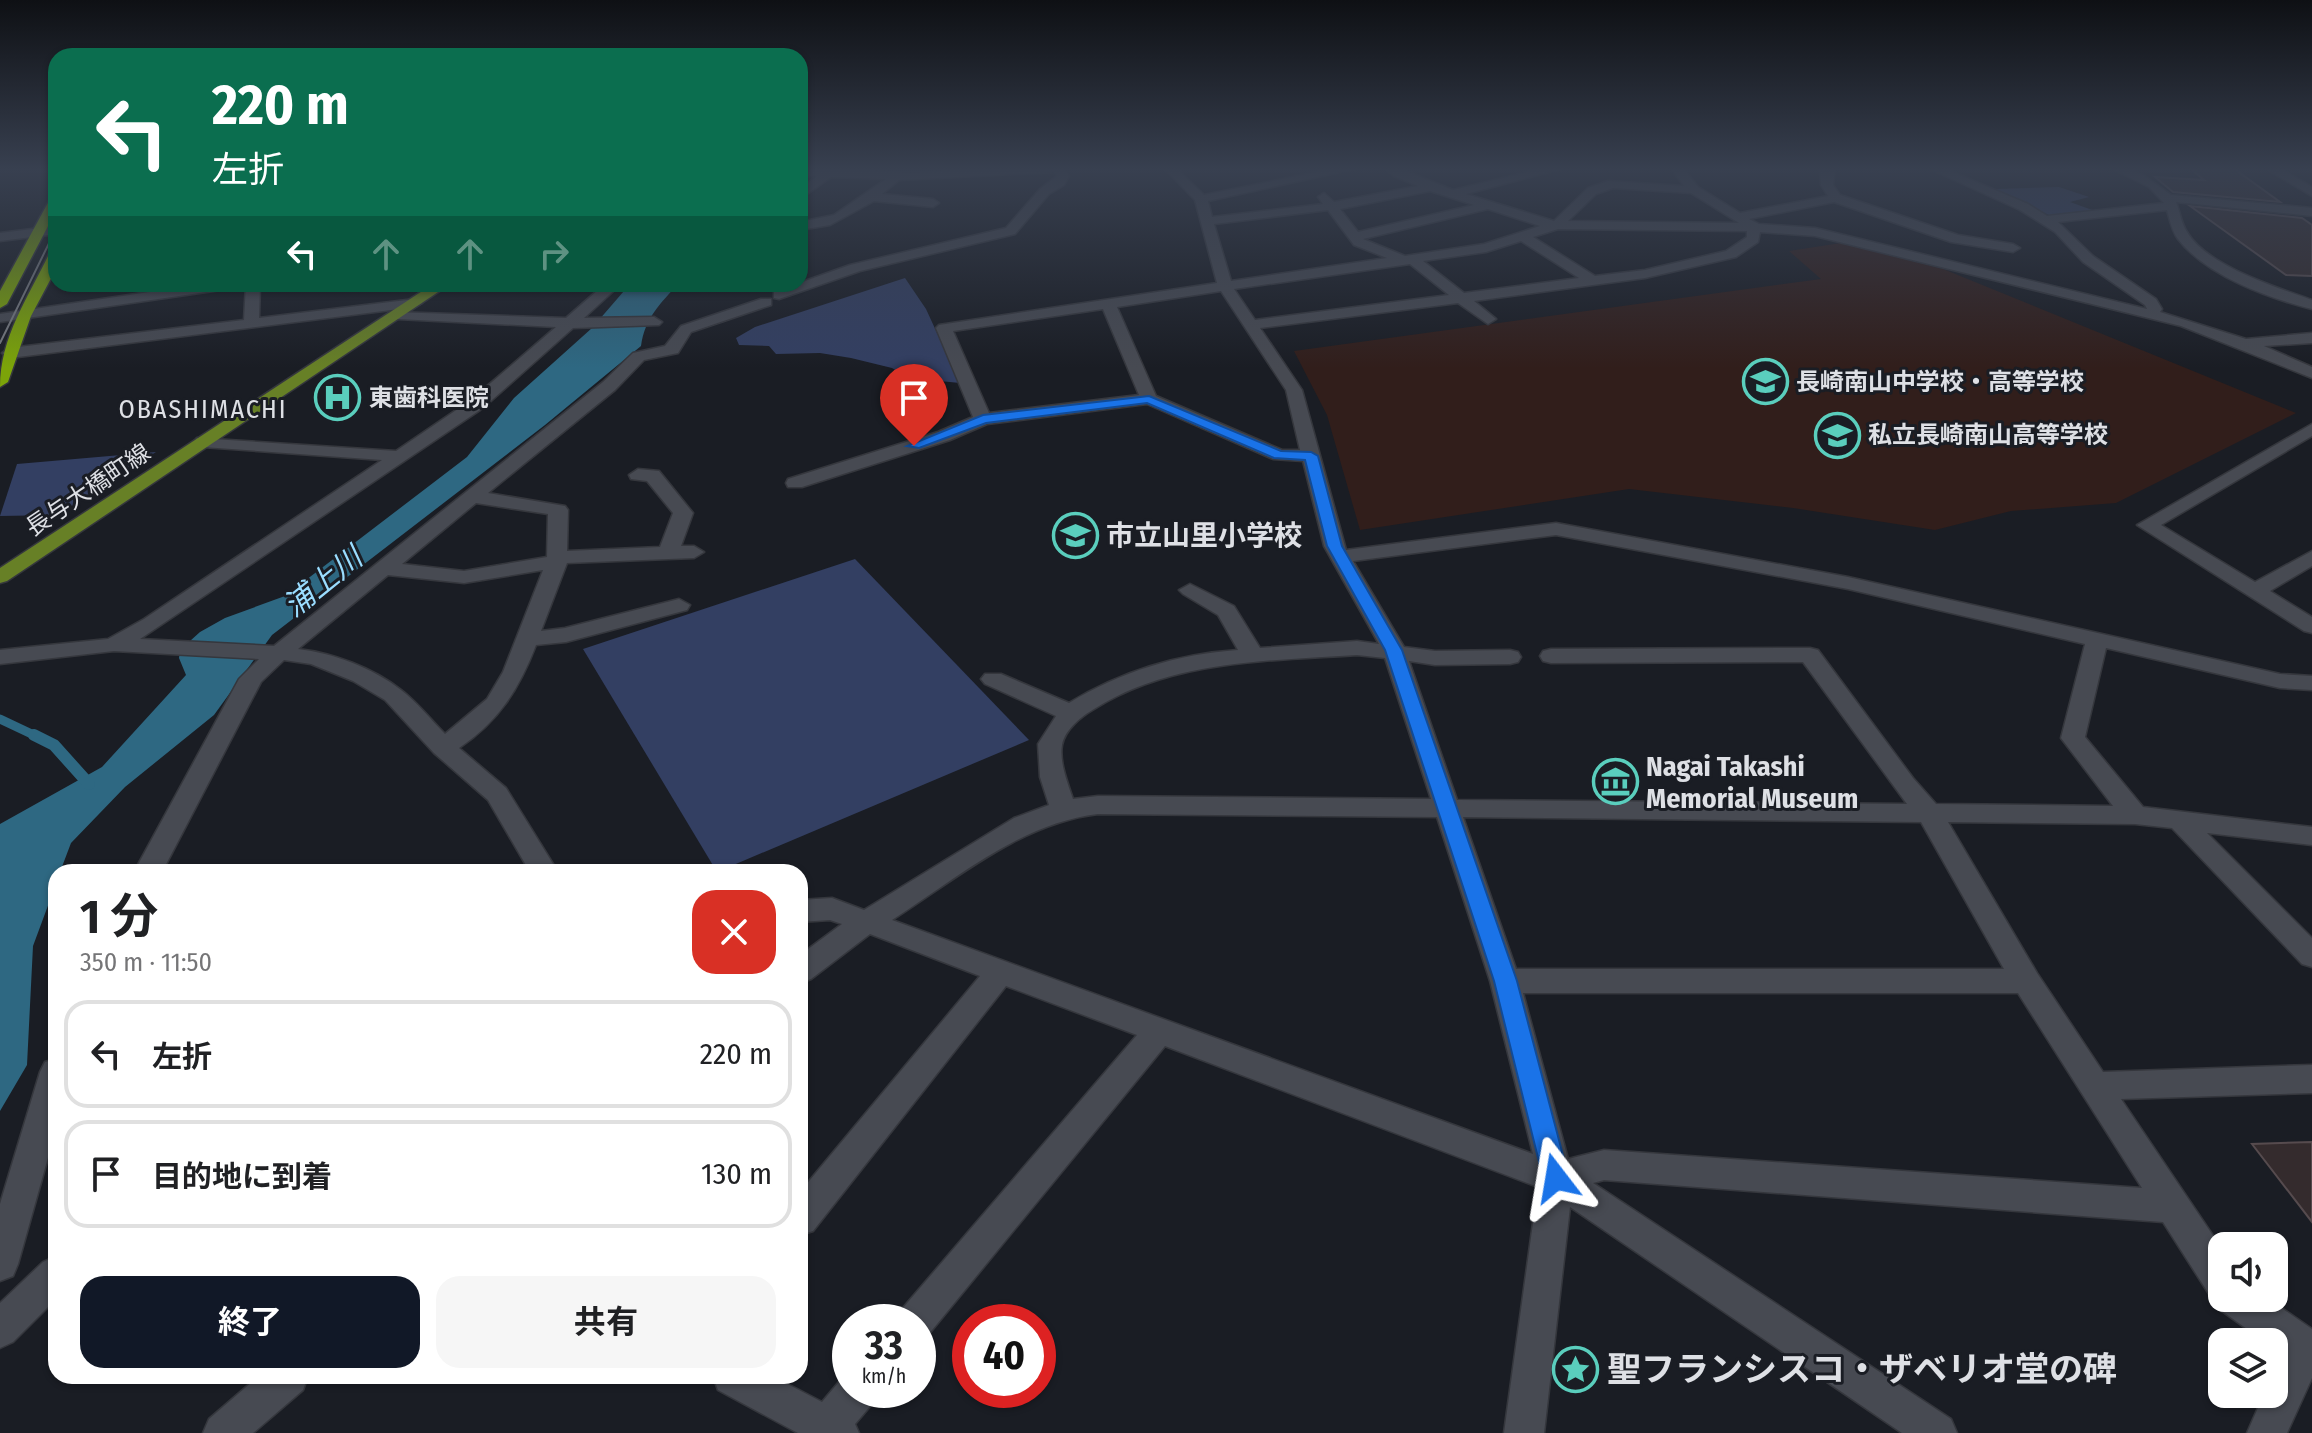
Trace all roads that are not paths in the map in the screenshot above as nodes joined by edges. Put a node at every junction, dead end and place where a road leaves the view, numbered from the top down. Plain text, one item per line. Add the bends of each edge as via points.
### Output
1 (38, 235) edge
2 (994, 235) edge
3 (1212, 235) edge
4 (1364, 235) edge
5 (1530, 235) edge
6 (1753, 235) edge
7 (1827, 235) edge
8 (1944, 235) edge
9 (2065, 235) edge
10 (2183, 235) edge
11 (1355, 237) joint
12 (1524, 237) junction
13 (2013, 248) dead end
14 (1409, 261) junction
15 (48, 272) edge
16 (1593, 281) junction
17 (808, 285) edge
18 (1225, 287) junction
19 (180, 292) edge
20 (253, 292) edge
21 (431, 292) edge
22 (606, 292) edge
23 (789, 292) edge
24 (1461, 297) junction
25 (415, 303) junction
26 (0, 304) edge
27 (1108, 304) junction
28 (2312, 305) edge
29 (2151, 313) junction
30 (24, 315) junction
31 (398, 315) junction
32 (0, 318) edge
33 (1488, 319) dead end
34 (654, 322) dead end
35 (251, 323) junction
36 (573, 323) junction
37 (1251, 325) junction
38 (2312, 338) edge
39 (2245, 344) junction
40 (10, 353) junction
41 (2312, 373) edge
42 (0, 382) edge
43 (1149, 399) junction
44 (983, 419) junction
45 (2312, 429) edge
46 (203, 442) junction
47 (397, 456) junction
48 (1311, 456) junction
49 (638, 475) dead end
50 (795, 483) dead end
51 (470, 496) junction
52 (55, 543) junction
53 (694, 552) dead end
54 (668, 553) junction
55 (0, 555) edge
56 (1340, 557) junction
57 (2312, 557) edge
58 (557, 560) junction
59 (382, 568) junction
60 (0, 577) edge
61 (1190, 590) dead end
62 (2256, 591) junction
63 (679, 605) dead end
64 (2312, 626) edge
65 (528, 639) junction
66 (2097, 641) junction
67 (113, 645) junction
68 (1394, 650) junction
69 (267, 652) junction
70 (1253, 655) junction
71 (1551, 656) dead end
72 (0, 657) edge
73 (1510, 657) dead end
74 (993, 679) dead end
75 (2312, 683) edge
76 (1070, 713) junction
77 (443, 747) junction
78 (1447, 807) junction
79 (1064, 809) junction
80 (1930, 814) junction
81 (2135, 815) junction
82 (2180, 821) junction
83 (2312, 836) edge
84 (152, 864) edge
85 (539, 864) edge
86 (808, 910) edge
87 (866, 922) junction
88 (2312, 956) edge
89 (808, 965) edge
90 (999, 974) junction
91 (1505, 981) junction
92 (2026, 981) junction
93 (1158, 1032) junction
94 (2312, 1079) edge
95 (2097, 1086) junction
96 (48, 1121) edge
97 (1556, 1178) junction
98 (2171, 1206) junction
99 (808, 1209) edge
100 (2208, 1260) edge
101 (0, 1264) edge
102 (48, 1281) edge
103 (930, 1304) edge
104 (2255, 1312) edge
105 (2, 1320) edge
106 (2309, 1350) edge
107 (280, 1384) edge
108 (746, 1384) edge
109 (845, 1408) edge
110 (829, 1431) edge
111 (223, 1433) edge
112 (1524, 1433) edge
113 (1937, 1433) edge
114 (2267, 1433) edge

1 - 26 highway
2 - 17 street via 855,268
3 - 18 street
4 - 11 street
5 - 12 street
6 - 16 street via 1731,254
7 - 29 street
8 - 13 street
9 - 29 street via 2088,259 2151,302
10 - 28 street via 2197,250 2244,277
11 - 14 street
12 - 14 street
12 - 16 street
14 - 18 street
14 - 24 street
15 - 30 highway
16 - 24 street
18 - 27 street
18 - 37 street
19 - 30 street
20 - 35 street
21 - 25 main road, 長与大橋町線
22 - 36 street
23 - 51 street via 686,329 672,350 639,356
24 - 33 street
24 - 37 street
25 - 31 main road, 長与大橋町線
25 - 35 street
27 - 43 street
27 - 44 street via 944,328
29 - 39 street
30 - 32 street
30 - 40 highway
31 - 36 street
31 - 46 main road, 長与大橋町線
34 - 36 street
35 - 40 street
36 - 47 street via 477,404
37 - 48 street via 1294,390
38 - 39 street
39 - 41 street
40 - 42 highway
43 - 44 street
43 - 48 street via 1279,455
44 - 50 street
45 - 62 street via 2147,525
46 - 47 street
46 - 52 main road, 長与大橋町線
47 - 67 street via 152,624
48 - 56 street
49 - 54 street via 652,475 683,513
51 - 58 street via 558,510
51 - 59 street
52 - 55 main road
52 - 60 main road, 長与大橋町線
53 - 54 street
54 - 58 street
56 - 66 street via 1556,529 1848,583
56 - 68 street
57 - 62 street
58 - 59 street via 464,577
58 - 65 street
59 - 69 street
61 - 70 street via 1226,611
62 - 64 street
63 - 65 street via 566,635
65 - 77 street via 497,703
66 - 75 street via 2280,681
66 - 81 street via 2073,738
67 - 69 street
67 - 72 street
68 - 70 street
68 - 73 street via 1435,658
68 - 78 street
69 - 77 street via 316,658 361,676 393,695
69 - 84 street
70 - 76 street via 1156,671 1109,689
71 - 80 street via 1810,655
74 - 76 street
76 - 79 street via 1050,744 1053,777
77 - 85 street via 497,794
78 - 79 street
78 - 80 street
78 - 91 street
79 - 87 street via 1023,824
80 - 81 street
80 - 92 street
81 - 82 street
82 - 83 street
82 - 88 street
86 - 87 street via 832,909
87 - 89 street
87 - 90 street
90 - 93 street
90 - 99 street
91 - 92 street
91 - 97 street
92 - 95 street
93 - 97 street
93 - 103 street
94 - 95 street
95 - 98 street
96 - 101 street
97 - 98 street via 1604,1165
97 - 112 street
97 - 113 street
98 - 100 street
102 - 105 street
104 - 106 street
106 - 114 street
107 - 111 street
108 - 110 street
109 - 110 street

